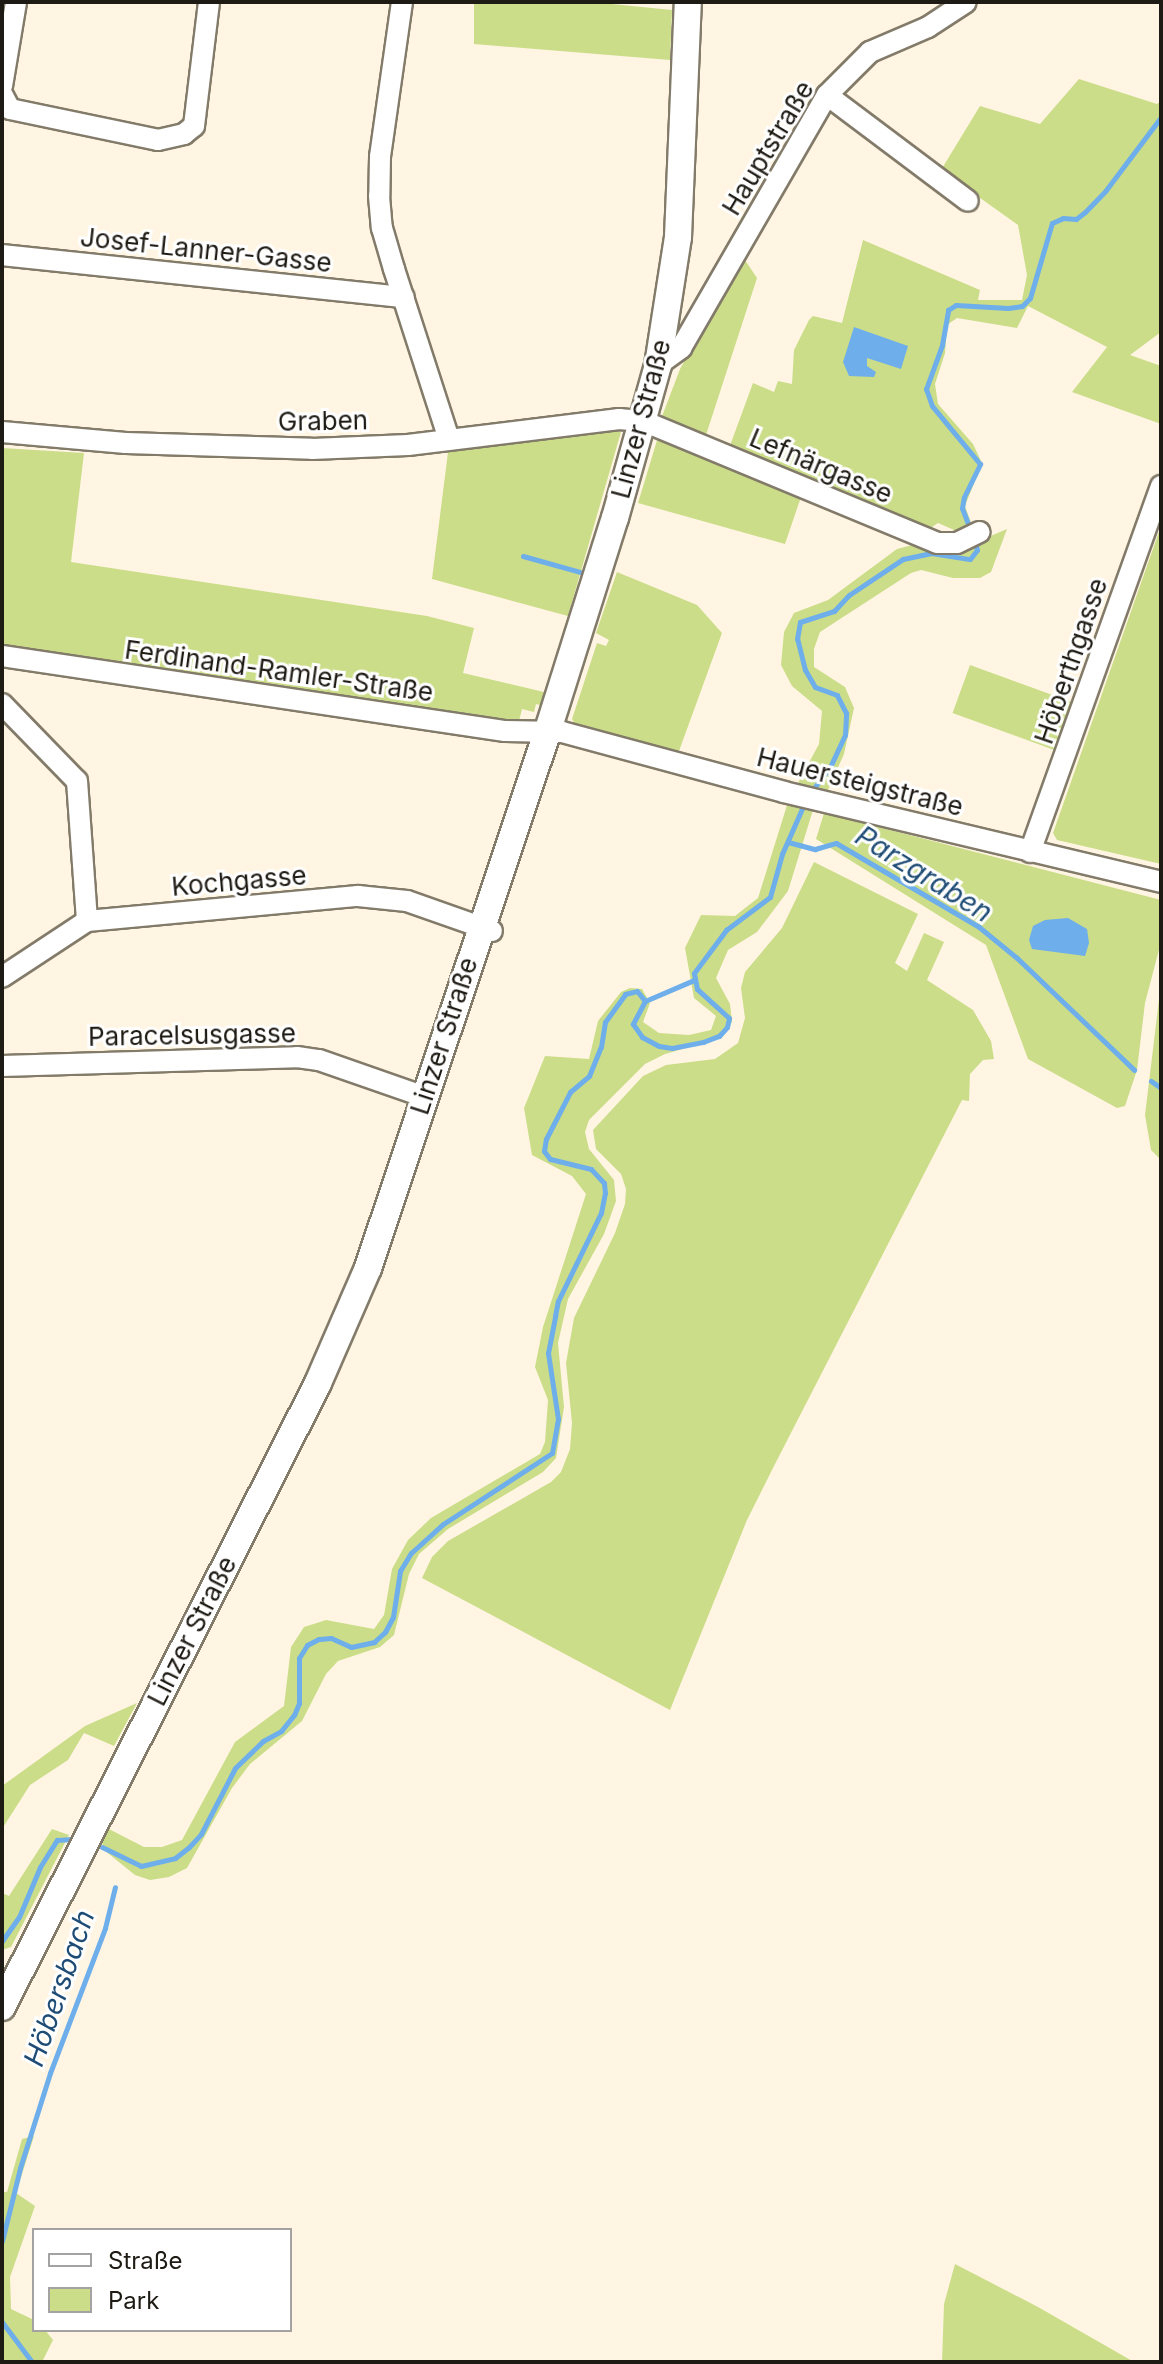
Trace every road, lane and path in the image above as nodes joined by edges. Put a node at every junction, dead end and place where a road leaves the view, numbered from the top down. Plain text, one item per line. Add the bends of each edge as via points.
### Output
1 (16, 2) edge
2 (209, 2) edge
3 (402, 2) edge
4 (688, 2) edge
5 (966, 2) edge
6 (2, 86) edge
7 (2, 94) edge
8 (827, 95) junction
9 (968, 201) dead end
10 (2, 255) edge
11 (404, 297) junction
12 (658, 365) junction
13 (643, 421) junction
14 (2, 432) edge
15 (449, 439) junction
16 (1161, 486) edge
17 (973, 536) dead end
18 (2, 656) edge
19 (2, 704) edge
20 (548, 730) junction
21 (1030, 852) junction
22 (1161, 882) edge
23 (87, 921) junction
24 (486, 928) junction
25 (2, 977) edge
26 (2, 1066) edge
27 (425, 1097) junction
28 (2, 2007) edge

1 - 6 street
2 - 7 street via 194,126 171,140 10,109
3 - 11 street via 379,196 382,228
4 - 12 main road, Linzer Straße via 678,237
5 - 8 street, Hauptstraße via 928,27 870,52
8 - 9 street
8 - 12 street, Hauptstraße via 681,348
10 - 11 street, Josef-Lanner-Gasse
11 - 15 street
12 - 13 main road, Linzer Straße
13 - 15 street, Graben via 619,419
13 - 17 street, Lefnärgasse via 937,543
13 - 20 main road, Linzer Straße
14 - 15 street, Graben via 126,443 312,449
16 - 21 street, Höberthgasse
18 - 20 street, Ferdinand-Ramler-Straße via 505,731
19 - 23 street via 77,781
20 - 21 street, Hauersteigstraße
20 - 24 main road, Linzer Straße
21 - 22 street, Hauersteigstraße
23 - 24 street, Kochgasse via 358,896 407,901
23 - 25 street, Kochgasse
24 - 27 main road, Linzer Straße
26 - 27 street, Paracelsusgasse via 297,1057
27 - 28 main road, Linzer Straße via 368,1268 339,1337

